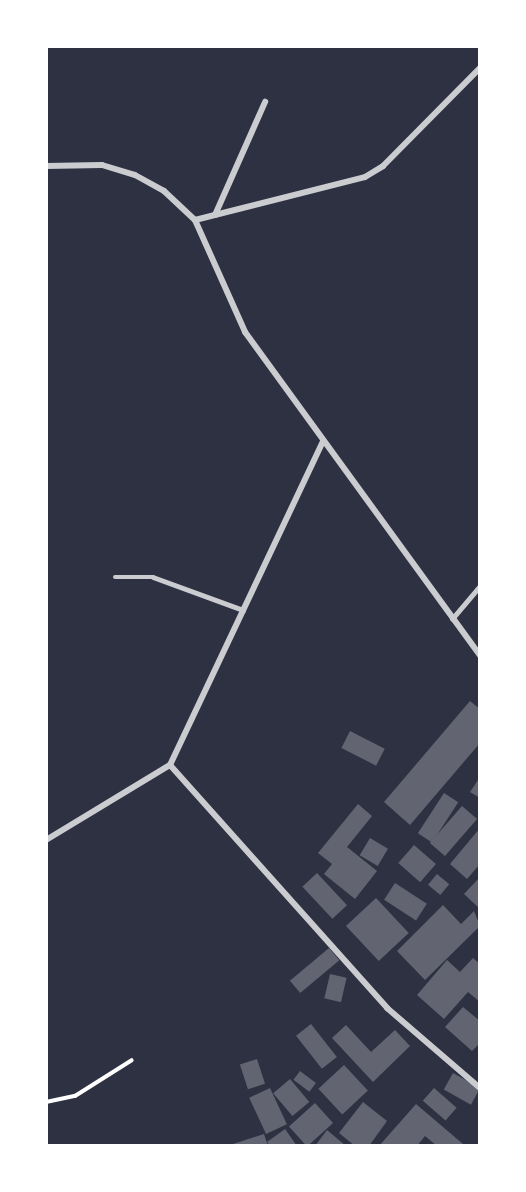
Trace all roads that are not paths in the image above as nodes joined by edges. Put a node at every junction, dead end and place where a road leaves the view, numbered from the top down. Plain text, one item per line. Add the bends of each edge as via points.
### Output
1 (480, 68) edge
2 (265, 102) dead end
3 (46, 166) edge
4 (216, 215) junction
5 (195, 220) junction
6 (323, 441) junction
7 (115, 577) dead end
8 (480, 586) edge
9 (243, 610) junction
10 (452, 619) junction
11 (480, 656) edge
12 (170, 765) junction
13 (46, 840) edge
14 (480, 1088) edge

1 - 4 street via 383,166 365,177
2 - 4 street
3 - 5 street via 102,165 135,175 164,191
4 - 5 street
5 - 6 street via 245,332
6 - 9 street
6 - 10 street
7 - 9 lane via 153,577
8 - 10 lane
9 - 12 street
10 - 11 street
12 - 13 street
12 - 14 street via 387,1008

